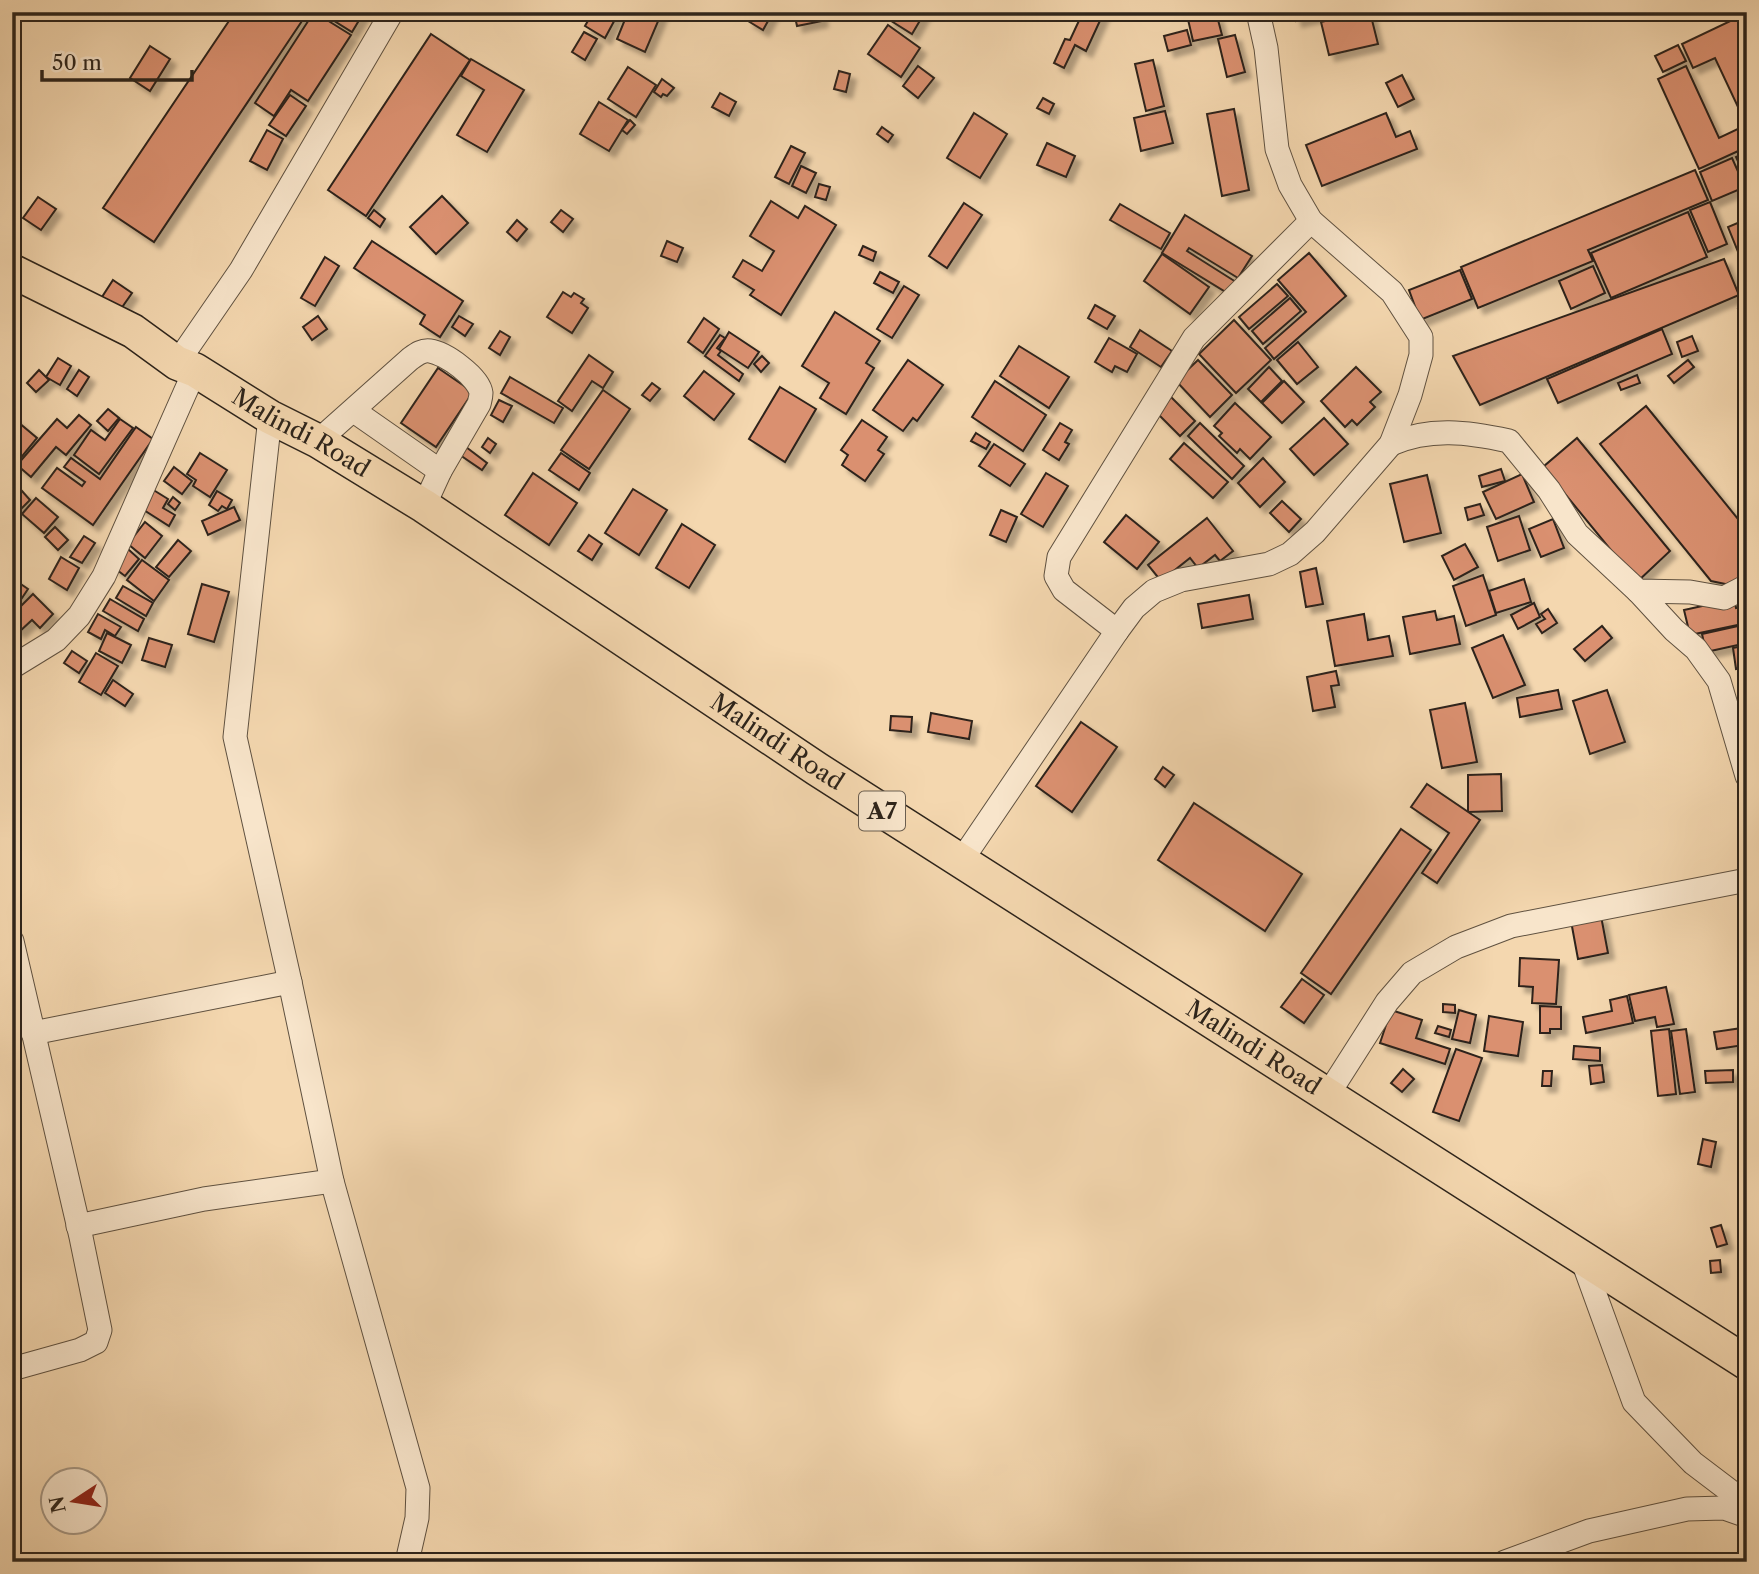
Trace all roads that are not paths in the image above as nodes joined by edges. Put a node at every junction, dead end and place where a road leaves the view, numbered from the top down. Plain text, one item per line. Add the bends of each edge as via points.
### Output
1 (392, 12) edge
2 (1258, 12) edge
3 (1311, 221) junction
4 (12, 271) edge
5 (186, 366) junction
6 (354, 411) junction
7 (270, 416) junction
8 (318, 442) junction
9 (1391, 444) junction
10 (440, 471) junction
11 (424, 506) junction
12 (1747, 586) edge
13 (1638, 591) junction
14 (1116, 631) junction
15 (12, 667) edge
16 (1747, 776) edge
17 (961, 861) junction
18 (1747, 880) edge
19 (12, 942) edge
20 (290, 982) junction
21 (33, 1033) junction
22 (1327, 1096) junction
23 (332, 1181) junction
24 (78, 1226) junction
25 (1581, 1256) junction
26 (1747, 1363) edge
27 (12, 1368) edge
28 (1747, 1504) edge
29 (1747, 1516) edge
30 (407, 1562) edge
31 (1505, 1562) edge

1 - 5 street
2 - 3 street via 1277,149 1290,185
3 - 9 street via 1392,292 1421,337 1422,355
3 - 14 street via 1194,338 1059,557 1056,576 1064,590
4 - 5 highway, Malindi Road / A7 via 133,331
5 - 7 highway, Malindi Road / A7
5 - 15 street via 104,576 79,616 56,640
6 - 8 street
6 - 10 street
6 - 10 street via 421,351 433,351 458,365 475,379 481,393
7 - 8 highway, Malindi Road / A7
7 - 20 street via 235,737
8 - 11 highway, Malindi Road / A7
9 - 13 street via 1445,431 1509,441 1577,534
9 - 14 street via 1315,532 1290,554 1269,564 1181,580 1154,592
10 - 11 street
11 - 17 highway, Malindi Road / A7
12 - 13 street via 1724,598
13 - 16 street via 1696,649 1719,681
14 - 17 street
17 - 22 highway, Malindi Road / A7
18 - 22 street via 1511,926 1456,947 1412,973 1387,1002
19 - 21 street
20 - 21 street
20 - 23 street
21 - 24 street
22 - 25 highway, Malindi Road / A7
23 - 24 street via 204,1199
23 - 30 street via 418,1489 418,1518
24 - 27 street via 100,1330 96,1342
25 - 26 highway, Malindi Road / A7
25 - 28 street via 1634,1402 1693,1463
29 - 31 street via 1724,1508 1687,1509 1589,1531

